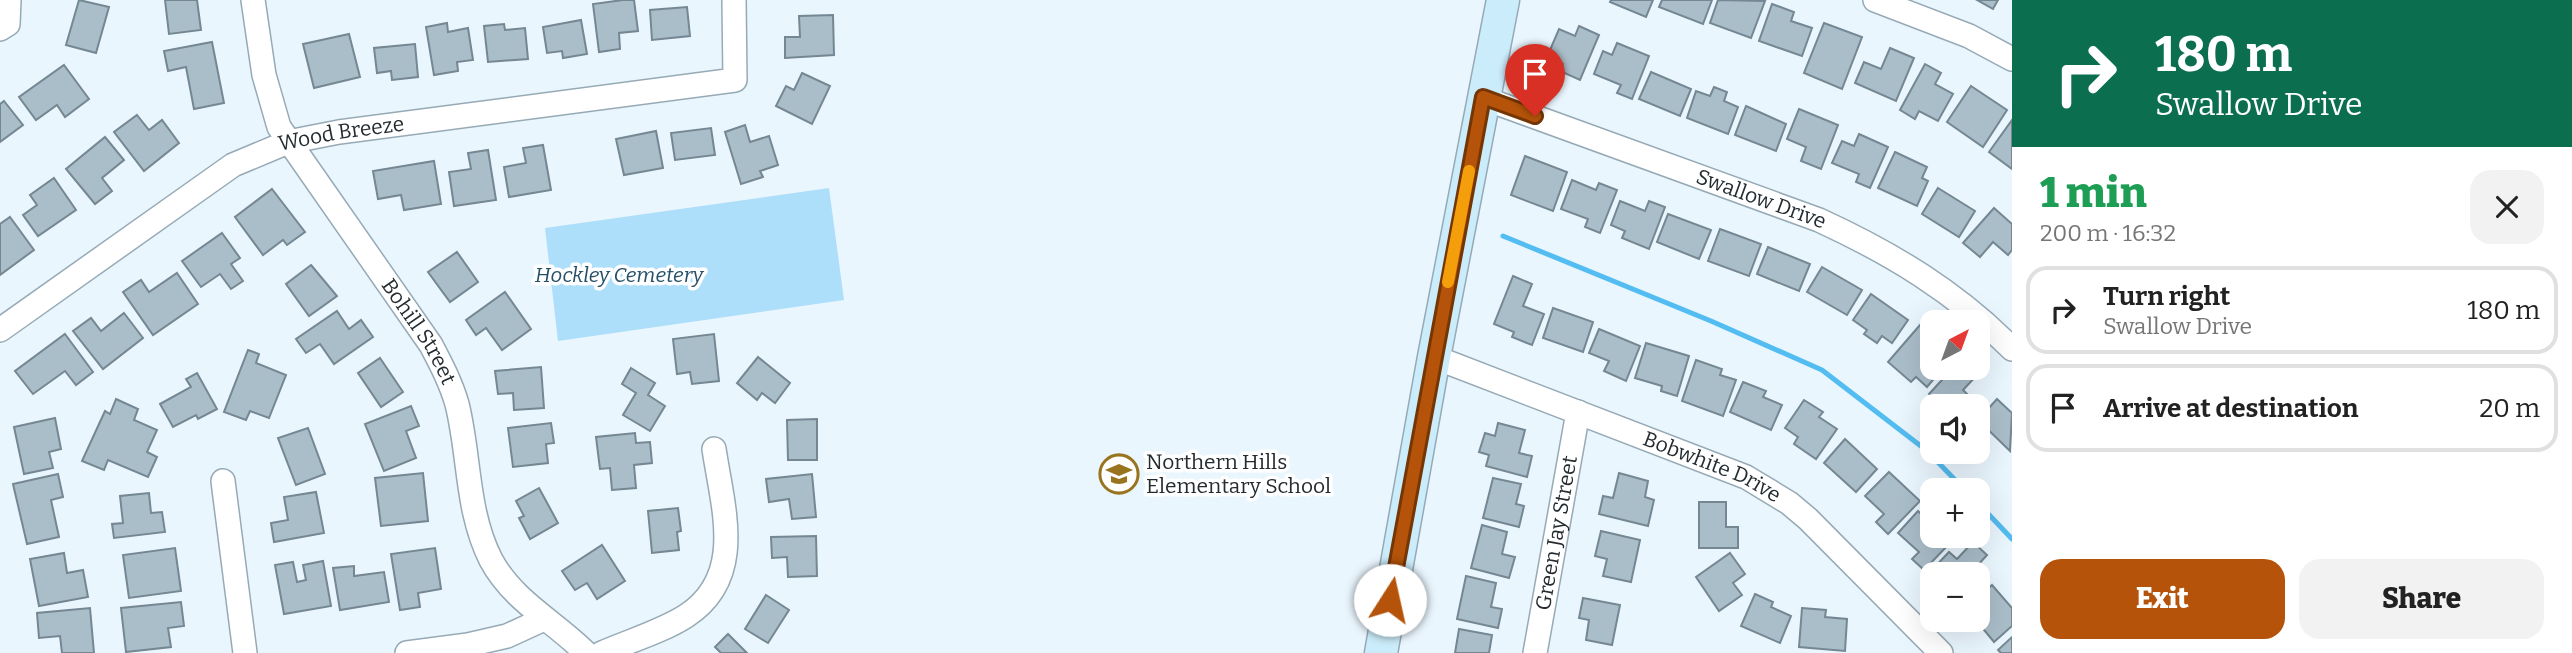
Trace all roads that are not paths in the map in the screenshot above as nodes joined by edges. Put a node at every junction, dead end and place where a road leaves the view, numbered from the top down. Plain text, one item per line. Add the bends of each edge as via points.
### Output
1 (9, 0) edge
2 (253, 0) edge
3 (734, 0) edge
4 (1503, 0) edge
5 (1875, 0) edge
6 (1911, 6) edge
7 (4, 27) edge
8 (2012, 60) edge
9 (1483, 97) junction
10 (288, 142) junction
11 (0, 330) edge
12 (2012, 349) edge
13 (1434, 357) junction
14 (1578, 412) junction
15 (714, 449) dead end
16 (223, 481) dead end
17 (544, 619) junction
18 (245, 653) edge
19 (407, 653) edge
20 (586, 653) edge
21 (602, 653) edge
22 (1381, 653) edge
23 (1535, 653) edge
24 (1941, 653) edge

1 - 7 street
2 - 10 street, Bohill Street via 270,102
3 - 10 street, Wood Breeze via 735,80
4 - 9 street
5 - 6 street
6 - 8 street
9 - 12 street, Swallow Drive via 1871,243 1920,272
9 - 13 street
10 - 11 street, Wood Breeze via 233,165
10 - 17 street, Bohill Street via 442,364 457,405 477,527 500,574
13 - 14 street, Bobwhite Drive
13 - 22 street
14 - 23 street, Green Jay Street
14 - 24 street, Bobwhite Drive via 1768,489 1808,520
15 - 21 street via 726,531 718,584 688,615
16 - 18 street
17 - 19 street via 507,636
17 - 20 street, Bohill Street

